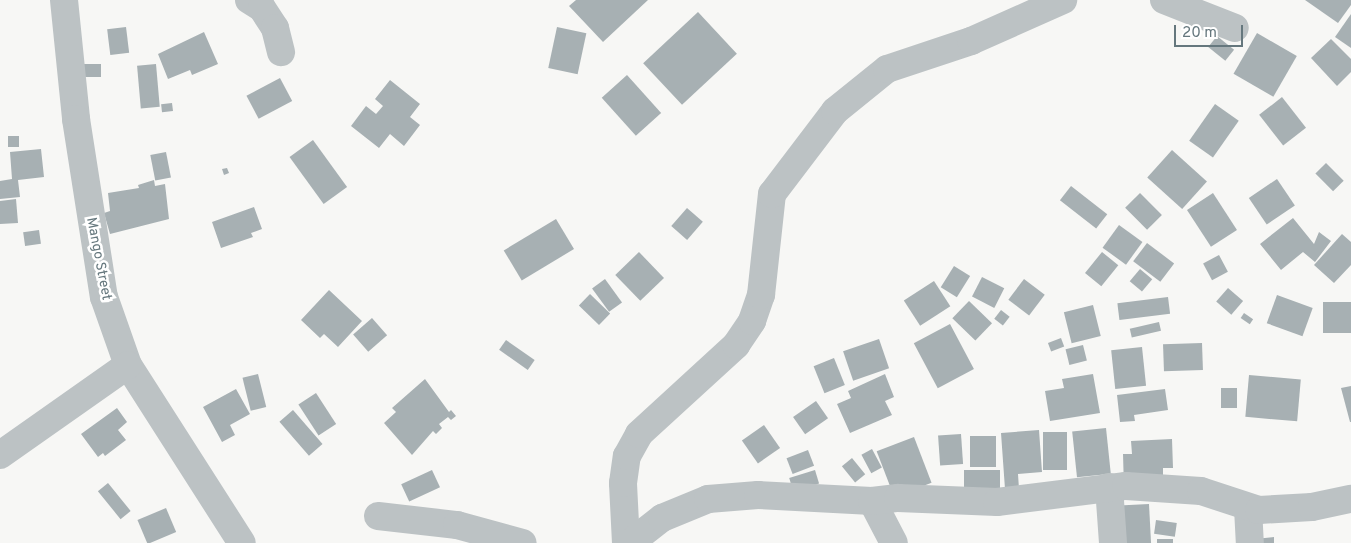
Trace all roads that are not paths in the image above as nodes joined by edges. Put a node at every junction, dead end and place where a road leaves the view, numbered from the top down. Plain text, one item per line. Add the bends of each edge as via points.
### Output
1 (64, 0) edge
2 (249, 0) edge
3 (1063, 0) edge
4 (1164, 0) edge
5 (1235, 28) dead end
6 (281, 52) dead end
7 (128, 365) junction
8 (0, 455) edge
9 (1109, 487) junction
10 (1351, 499) edge
11 (872, 501) junction
12 (1248, 508) junction
13 (378, 516) dead end
14 (242, 543) edge
15 (523, 543) edge
16 (626, 543) edge
17 (630, 543) edge
18 (894, 543) edge
19 (1113, 543) edge
20 (1250, 543) edge

1 - 7 street, Mango Street via 92,234 104,297
2 - 6 street via 262,8 275,28
3 - 16 street via 971,42 887,69 829,118 772,194 761,295 752,321 736,345 639,434 627,456 624,482
4 - 5 street
7 - 8 street
7 - 14 street, Mango Street
9 - 11 street via 997,502 898,498
9 - 12 street via 1201,491
9 - 19 street
10 - 12 street via 1312,507
11 - 17 street via 758,495 708,499 662,518
11 - 18 street
12 - 20 street
13 - 15 street via 457,525

